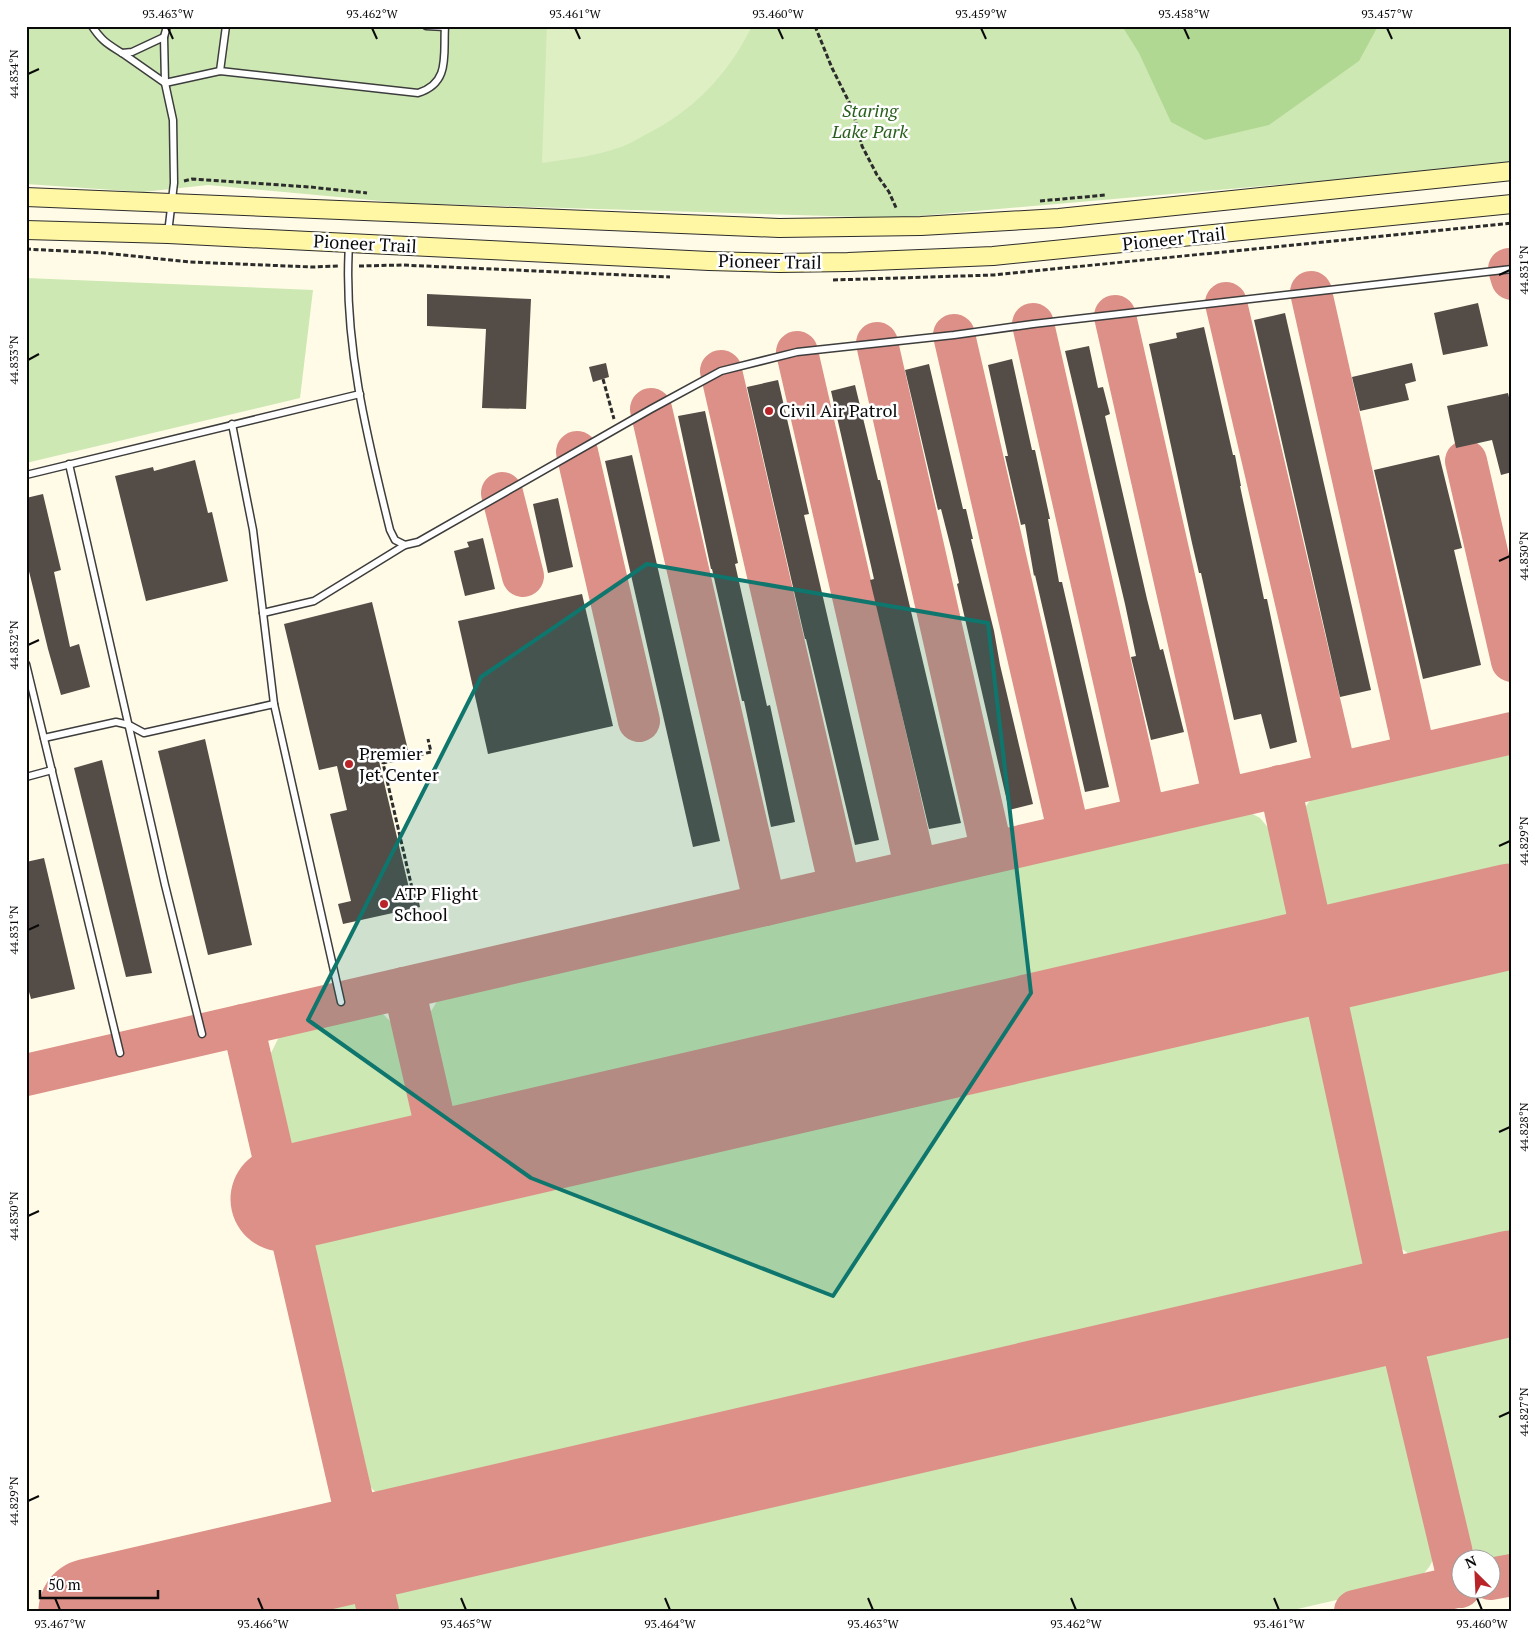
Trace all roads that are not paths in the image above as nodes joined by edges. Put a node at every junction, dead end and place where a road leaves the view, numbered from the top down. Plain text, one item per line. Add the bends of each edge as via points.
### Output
1 (92, 26) edge
2 (167, 26) edge
3 (226, 26) edge
4 (426, 26) edge
5 (445, 27) edge
6 (164, 37) junction
7 (122, 53) junction
8 (220, 72) junction
9 (165, 83) junction
10 (1512, 171) edge
11 (26, 197) edge
12 (172, 203) junction
13 (1512, 204) edge
14 (26, 230) edge
15 (168, 234) junction
16 (349, 243) junction
17 (1512, 269) edge
18 (360, 394) junction
19 (232, 424) junction
20 (69, 464) junction
21 (26, 475) edge
22 (405, 545) junction
23 (263, 613) junction
24 (26, 664) edge
25 (274, 704) junction
26 (128, 725) junction
27 (44, 738) junction
28 (52, 770) junction
29 (26, 777) edge
30 (340, 1002) dead end
31 (202, 1034) dead end
32 (120, 1053) dead end

1 - 7 lane via 104,42
2 - 6 lane
3 - 8 lane
4 - 5 lane
5 - 8 lane via 440,79 418,93
6 - 7 lane via 132,52
6 - 9 lane
7 - 9 lane
8 - 9 lane
9 - 12 lane via 173,120
10 - 12 main road, Pioneer Trail via 1059,218 858,228 708,226
11 - 12 main road, Pioneer Trail
12 - 15 lane
13 - 16 main road, Pioneer Trail via 1056,251 922,260 709,261
14 - 15 main road, Pioneer Trail
15 - 16 main road, Pioneer Trail
16 - 18 lane via 349,326
17 - 22 lane via 797,352 721,371 418,542
18 - 19 lane
18 - 22 lane via 390,530 395,540
19 - 20 lane
19 - 23 lane via 253,530
20 - 21 lane
20 - 26 lane
22 - 23 lane via 314,601
23 - 25 lane
24 - 27 lane
25 - 26 lane via 144,733
25 - 30 lane
26 - 27 lane via 116,722
26 - 31 lane
27 - 28 lane
28 - 29 lane
28 - 32 lane

